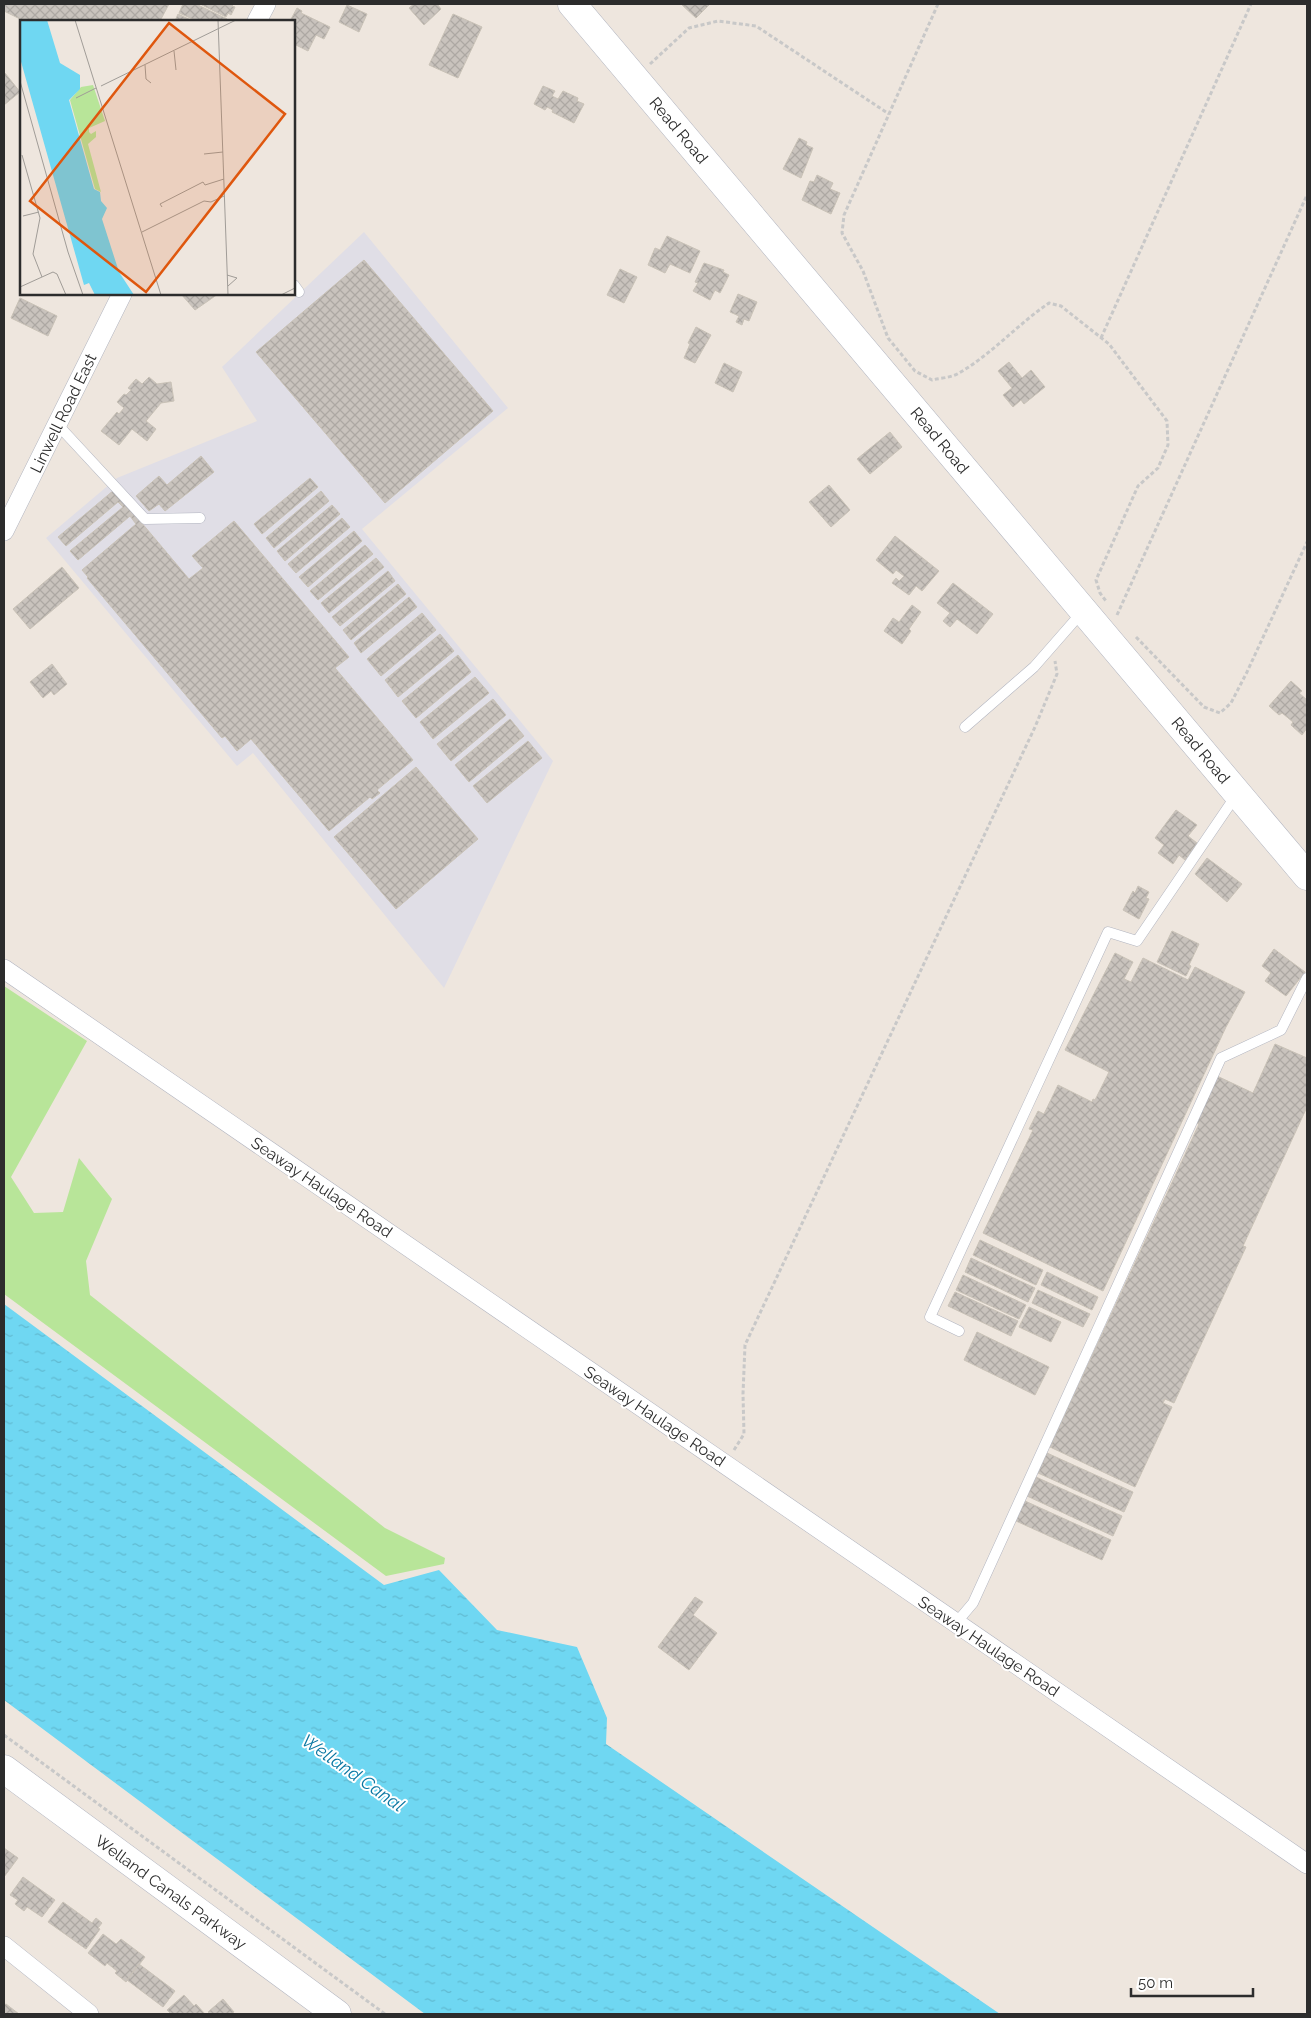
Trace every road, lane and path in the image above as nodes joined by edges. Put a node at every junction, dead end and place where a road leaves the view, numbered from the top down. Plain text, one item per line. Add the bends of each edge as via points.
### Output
1 (266, 4) edge
2 (572, 4) edge
3 (938, 4) edge
4 (1251, 4) edge
5 (258, 20) edge
6 (635, 78) junction
7 (889, 114) junction
8 (1307, 195) edge
9 (122, 295) edge
10 (1101, 338) junction
11 (57, 424) junction
12 (200, 518) dead end
13 (4, 531) edge
14 (1307, 542) edge
15 (1083, 610) junction
16 (1117, 615) junction
17 (1123, 622) dead end
18 (1130, 630) dead end
19 (1052, 646) junction
20 (965, 727) dead end
21 (1237, 793) junction
22 (1307, 876) edge
23 (4, 969) edge
24 (1307, 978) edge
25 (959, 1331) dead end
26 (724, 1463) junction
27 (956, 1623) junction
28 (4, 1734) edge
29 (4, 1769) edge
30 (1307, 1864) edge
31 (4, 1946) edge
32 (89, 2014) edge
33 (337, 2014) edge
34 (385, 2014) edge

1 - 5 street
2 - 6 street, Read Road
3 - 7 path
4 - 10 path
6 - 7 path via 689,28 718,21 756,26
6 - 15 street, Read Road
7 - 10 path via 844,215 842,233 863,271 888,338 915,371 932,380 957,374 1049,303 1061,306
8 - 16 path
9 - 11 street, Linwell Road East
10 - 16 path via 1109,344 1167,421 1168,445 1158,468 1138,486 1096,580 1100,593
11 - 12 lane via 146,519
11 - 13 street, Linwell Road East
14 - 18 path via 1247,672 1231,703 1220,712 1204,707
15 - 19 lane
15 - 21 street, Read Road
16 - 17 path
19 - 20 lane via 1034,667
19 - 26 path via 1057,674 1035,728 745,1345 744,1434
21 - 22 street, Read Road
21 - 25 lane via 1137,941 1108,932 930,1317
23 - 26 street, Seaway Haulage Road
24 - 27 lane via 1281,1030 1221,1058 973,1603
26 - 27 street, Seaway Haulage Road
27 - 30 street, Seaway Haulage Road
28 - 34 path
29 - 33 street, Welland Canals Parkway
31 - 32 street

